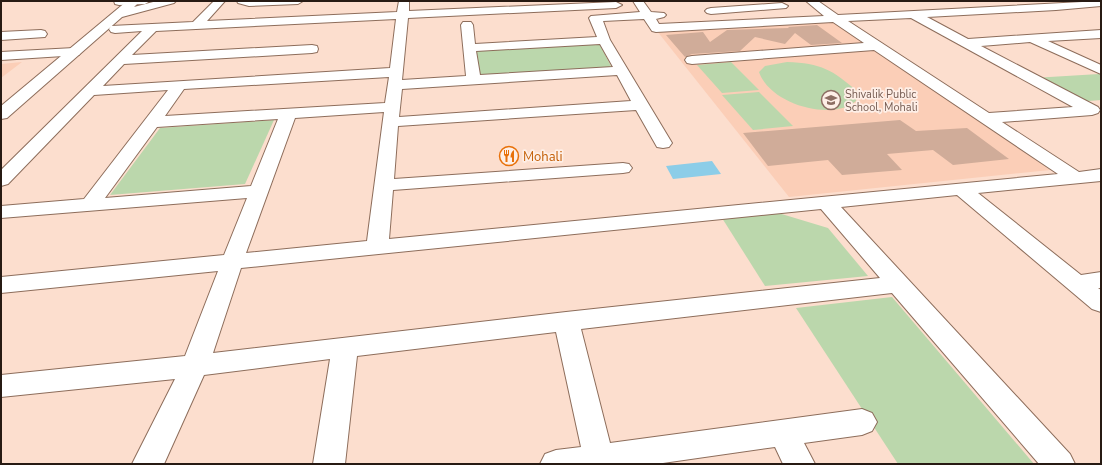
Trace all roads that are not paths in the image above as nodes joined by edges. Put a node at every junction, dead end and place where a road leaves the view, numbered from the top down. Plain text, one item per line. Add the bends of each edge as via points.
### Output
1 (138, 1) edge
2 (170, 1) edge
3 (220, 1) edge
4 (242, 1) edge
5 (298, 1) edge
6 (638, 1) edge
7 (1100, 2) edge
8 (811, 4) edge
9 (616, 5) dead end
10 (119, 6) edge
11 (483, 6) edge
12 (791, 6) dead end
13 (1056, 7) junction
14 (701, 11) dead end
15 (914, 14) junction
16 (648, 15) junction
17 (668, 15) dead end
18 (833, 17) junction
19 (1082, 17) dead end
20 (406, 18) edge
21 (596, 18) junction
22 (324, 19) junction
23 (581, 19) dead end
24 (482, 24) dead end
25 (196, 25) junction
26 (467, 25) junction
27 (452, 26) dead end
28 (153, 27) junction
29 (116, 30) dead end
30 (41, 34) dead end
31 (1101, 34) edge
32 (1, 36) edge
33 (317, 36) dead end
34 (1031, 38) junction
35 (142, 39) junction
36 (604, 40) junction
37 (965, 43) junction
38 (876, 46) junction
39 (469, 48) junction
40 (312, 49) junction
41 (1, 56) edge
42 (62, 56) junction
43 (121, 60) junction
44 (692, 60) dead end
45 (1, 62) edge
46 (1101, 70) edge
47 (622, 71) junction
48 (300, 78) junction
49 (396, 78) junction
50 (473, 80) junction
51 (180, 86) junction
52 (89, 91) junction
53 (1, 100) edge
54 (641, 105) junction
55 (1095, 110) edge
56 (1, 114) edge
57 (288, 114) junction
58 (392, 114) junction
59 (987, 118) junction
60 (152, 122) junction
61 (663, 143) dead end
62 (623, 168) dead end
63 (1101, 175) edge
64 (1075, 177) junction
65 (1, 180) edge
66 (384, 185) junction
67 (961, 189) junction
68 (258, 191) junction
69 (825, 202) junction
70 (90, 205) junction
71 (1, 212) edge
72 (377, 247) junction
73 (232, 262) junction
74 (1101, 280) edge
75 (1076, 283) junction
76 (898, 284) junction
77 (1, 285) edge
78 (1101, 303) edge
79 (566, 321) junction
80 (345, 347) junction
81 (195, 366) junction
82 (1, 386) edge
83 (862, 422) dead end
84 (783, 433) junction
85 (600, 461) edge
86 (148, 464) edge
87 (329, 464) edge
88 (556, 464) edge
89 (799, 464) edge
90 (1059, 464) edge

1 - 10 highway
2 - 10 highway
3 - 25 street
4 - 5 street
6 - 16 street
7 - 13 street
8 - 18 street
9 - 11 street
10 - 42 highway
11 - 20 street
12 - 14 street
13 - 15 street
13 - 19 street
15 - 18 street
15 - 37 street
16 - 17 street
16 - 18 street via 656,28
16 - 21 street
18 - 38 street
20 - 22 street
20 - 49 street
21 - 23 street
21 - 36 street
22 - 25 street
22 - 35 street via 320,29
24 - 26 street
25 - 28 street
26 - 27 street
26 - 39 street
28 - 29 street
28 - 35 street
30 - 32 street
31 - 34 street
33 - 40 street
34 - 37 street
34 - 46 street
35 - 43 street
36 - 39 street
36 - 47 street
37 - 55 street
38 - 44 street
38 - 59 street
39 - 50 street
40 - 43 street
40 - 48 street
41 - 42 street
42 - 45 street
42 - 53 highway
42 - 56 highway
43 - 52 street
47 - 50 street
47 - 54 street
48 - 49 street
48 - 51 street
49 - 50 street
49 - 58 street
51 - 52 street
51 - 60 street
52 - 65 street
54 - 58 street
54 - 61 street
55 - 59 street
57 - 58 street
57 - 60 street
57 - 68 street
58 - 66 street
59 - 64 street
60 - 70 street
62 - 66 street
63 - 64 street
64 - 67 street
66 - 72 street
67 - 69 street
67 - 75 street
68 - 70 street
68 - 73 street
69 - 72 street
69 - 76 street
70 - 71 street
72 - 73 street
73 - 77 street
73 - 81 street
74 - 75 street
75 - 78 street
76 - 79 street
76 - 90 street
79 - 80 street
79 - 85 street
80 - 81 street
80 - 87 street
81 - 82 street
81 - 86 street
83 - 84 street
84 - 85 street
84 - 89 street
85 - 88 street

